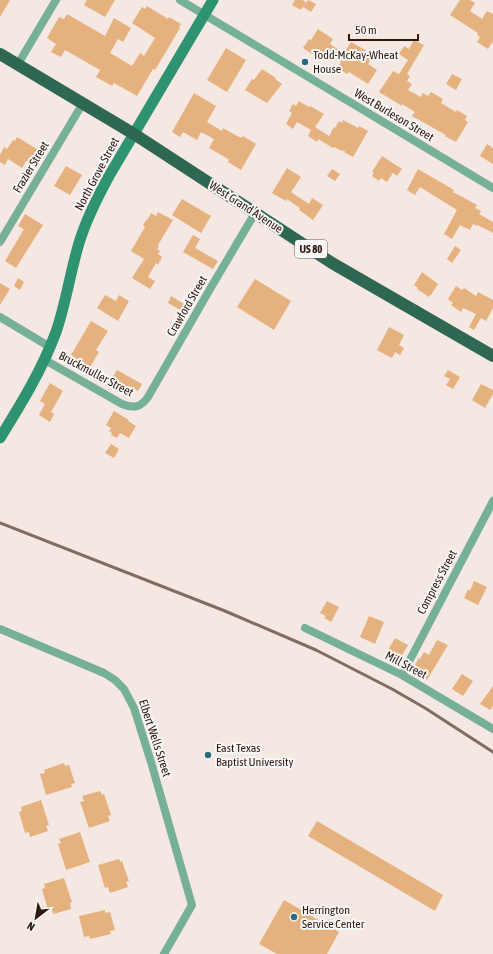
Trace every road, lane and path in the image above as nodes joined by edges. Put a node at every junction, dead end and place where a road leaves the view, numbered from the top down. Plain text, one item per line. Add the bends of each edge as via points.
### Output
1 (56, 0) edge
2 (180, 0) edge
3 (213, 0) edge
4 (204, 15) junction
5 (0, 54) edge
6 (18, 64) junction
7 (83, 103) junction
8 (134, 134) junction
9 (493, 188) edge
10 (255, 213) junction
11 (0, 242) edge
12 (0, 317) edge
13 (50, 347) junction
14 (493, 356) edge
15 (45, 360) junction
16 (136, 407) joint
17 (0, 438) edge
18 (493, 502) edge
19 (305, 628) dead end
20 (0, 629) edge
21 (402, 675) junction
22 (493, 729) edge
23 (164, 954) edge

1 - 6 street
2 - 4 street, West Burleson Street
3 - 4 main road, North Grove Street
4 - 8 main road, North Grove Street
4 - 9 street, West Burleson Street
5 - 6 highway, West Grand Avenue / US 80
6 - 7 highway, West Grand Avenue / US 80
7 - 8 highway, West Grand Avenue / US 80
7 - 11 street, Frazier Street
8 - 10 highway, West Grand Avenue / US 80
8 - 13 main road, North Grove Street via 101,191 83,231
10 - 14 highway, West Grand Avenue / US 80 via 332,263
10 - 16 street, Crawford Street via 148,397
12 - 13 street
13 - 15 main road, North Grove Street
15 - 16 street, Bruckmuller Street via 122,404
15 - 17 main road, North Grove Street
18 - 21 street, Compress Street
19 - 21 street, Mill Street
20 - 23 street, Elbert Wells Street via 104,673 124,688 139,724 192,905
21 - 22 street, Mill Street

